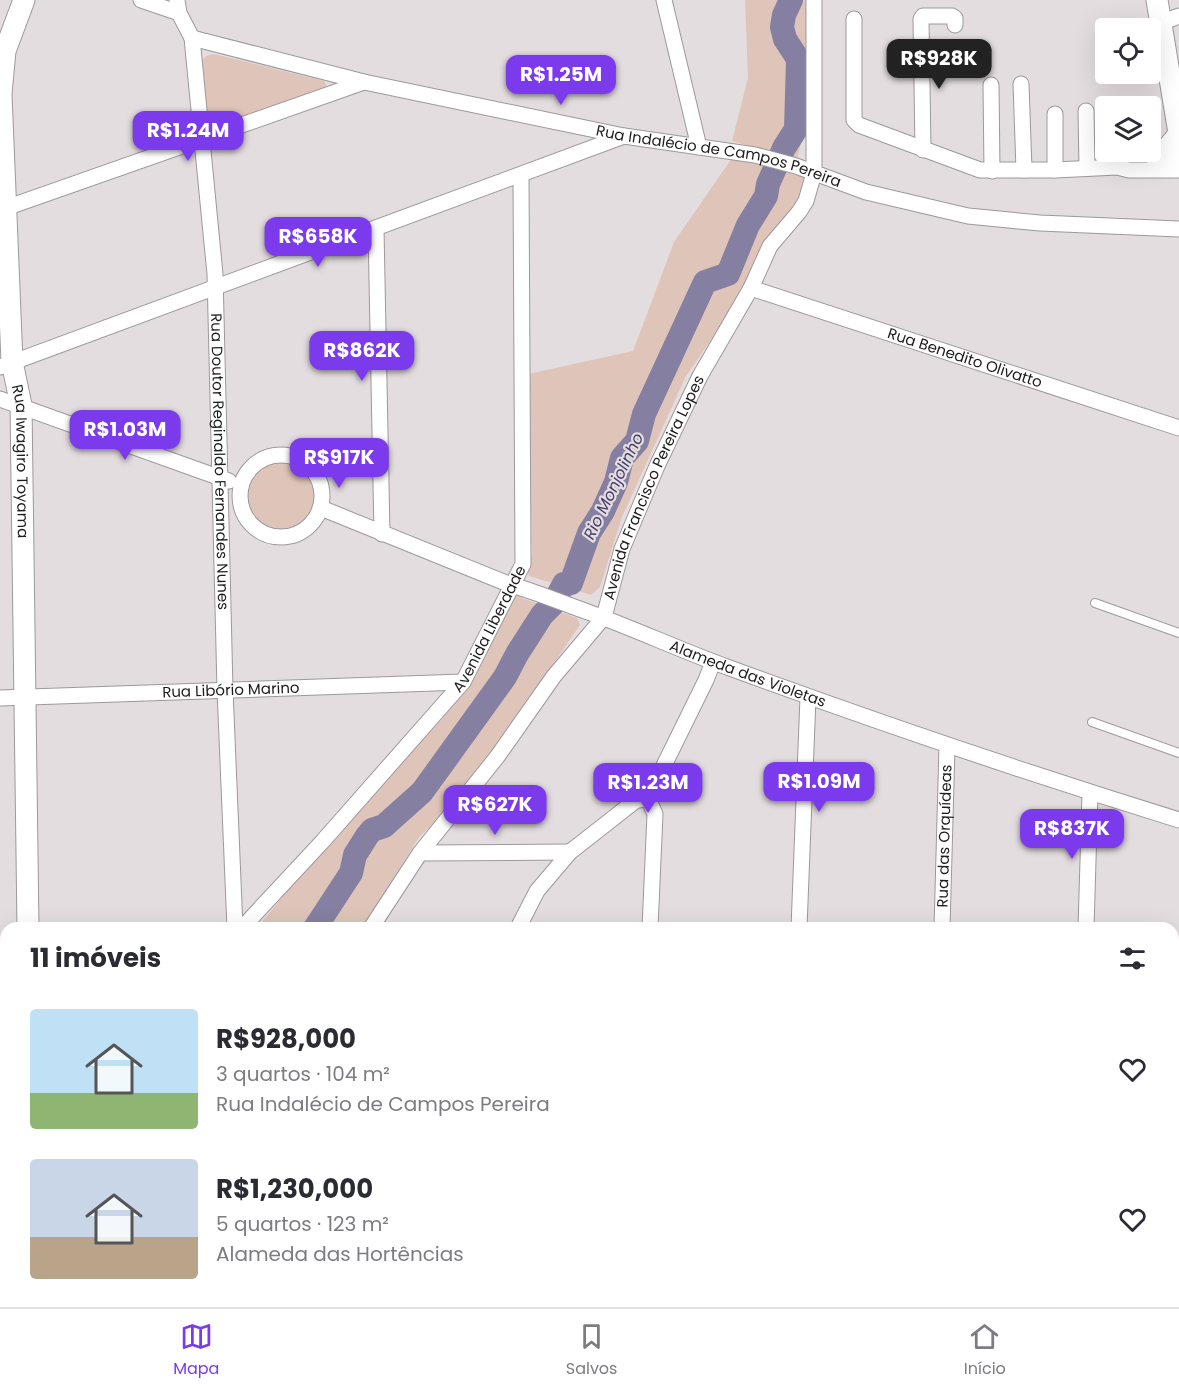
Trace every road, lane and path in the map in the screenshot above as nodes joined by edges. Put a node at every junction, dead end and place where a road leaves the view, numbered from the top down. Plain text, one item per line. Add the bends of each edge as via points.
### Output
1 (24, 0) edge
2 (141, 0) edge
3 (664, 0) edge
4 (814, 0) edge
5 (1157, 0) edge
6 (178, 6) edge
7 (855, 19) dead end
8 (1170, 19) edge
9 (955, 25) dead end
10 (192, 38) junction
11 (2, 52) edge
12 (364, 82) junction
13 (1021, 84) dead end
14 (991, 85) dead end
15 (1086, 111) dead end
16 (1055, 114) dead end
17 (1179, 133) edge
18 (624, 136) junction
19 (202, 140) junction
20 (699, 147) junction
21 (923, 150) junction
22 (1169, 157) edge
23 (1117, 166) junction
24 (1087, 168) junction
25 (1024, 170) junction
26 (1055, 170) junction
27 (1179, 170) edge
28 (992, 171) junction
29 (814, 173) junction
30 (521, 175) junction
31 (3, 210) edge
32 (376, 229) junction
33 (1179, 229) edge
34 (215, 288) junction
35 (751, 288) junction
36 (6, 364) edge
37 (0, 399) edge
38 (21, 405) junction
39 (1179, 428) edge
40 (220, 478) junction
41 (241, 485) junction
42 (321, 508) junction
43 (382, 534) junction
44 (511, 585) junction
45 (1095, 603) dead end
46 (596, 615) junction
47 (1179, 633) edge
48 (713, 662) junction
49 (463, 682) junction
50 (225, 690) junction
51 (25, 697) junction
52 (808, 697) junction
53 (0, 698) edge
54 (1092, 722) dead end
55 (947, 746) junction
56 (1179, 753) edge
57 (1090, 793) junction
58 (648, 798) junction
59 (1179, 820) edge
60 (570, 852) junction
61 (420, 853) junction
62 (28, 922) edge
63 (234, 922) edge
64 (248, 922) edge
65 (375, 922) edge
66 (521, 922) edge
67 (650, 922) edge
68 (799, 922) edge
69 (942, 922) edge
70 (1086, 922) edge

1 - 11 street, Rua Iwagiro Toyama
2 - 6 street
3 - 20 street
4 - 29 street, Avenida Francisco Pereira Lopes
5 - 8 street
6 - 10 street, Rua Doutor Reginaldo Fernandes Nunes
7 - 21 street via 855,123
8 - 17 street
9 - 21 street via 952,16 921,19
10 - 12 street, Rua Indalécio de Campos Pereira
10 - 19 street, Rua Doutor Reginaldo Fernandes Nunes
11 - 31 street, Rua Iwagiro Toyama
12 - 18 street, Rua Indalécio de Campos Pereira
12 - 19 street
13 - 25 street
14 - 28 street
15 - 24 street
16 - 26 street
17 - 22 street
18 - 20 street, Rua Indalécio de Campos Pereira
18 - 30 street
19 - 31 street
19 - 34 street, Rua Doutor Reginaldo Fernandes Nunes
20 - 29 street, Rua Indalécio de Campos Pereira via 755,155
21 - 28 street
22 - 23 street via 1128,160
23 - 24 street
23 - 27 street via 1129,170
24 - 26 street
25 - 26 street
25 - 28 street
29 - 33 street, Rua Indalécio de Campos Pereira via 867,192 968,216
29 - 35 street, Avenida Francisco Pereira Lopes via 806,201 770,246
30 - 32 street
30 - 44 street, Avenida Liberdade via 523,564
31 - 36 street, Rua Iwagiro Toyama
32 - 34 street
32 - 43 street
34 - 36 street
34 - 40 street, Rua Doutor Reginaldo Fernandes Nunes
35 - 39 street, Rua Benedito Olivatto
35 - 46 street, Avenida Francisco Pereira Lopes via 700,376 657,466
36 - 38 street, Rua Iwagiro Toyama
37 - 38 street
38 - 40 street
38 - 51 street, Rua Iwagiro Toyama
40 - 41 street
40 - 50 street, Rua Doutor Reginaldo Fernandes Nunes
41 - 42 street via 240,501 245,516 255,528 270,536 286,537 301,532 314,522
41 - 42 street via 249,470 261,460 293,456 318,476 323,492
42 - 43 street, Alameda das Violetas
43 - 44 street, Alameda das Violetas
44 - 46 street, Alameda das Violetas
44 - 49 street, Avenida Liberdade
45 - 47 lane
46 - 48 street, Alameda das Violetas
46 - 61 street, Avenida Francisco Pereira Lopes via 497,757
48 - 52 street, Alameda das Violetas
48 - 58 street
49 - 50 street, Rua Libório Marino
49 - 64 street, Avenida Liberdade
50 - 51 street, Rua Libório Marino
50 - 63 street, Rua Doutor Reginaldo Fernandes Nunes
51 - 53 street, Rua Libório Marino
51 - 62 street, Rua Iwagiro Toyama
52 - 55 street, Alameda das Violetas
52 - 68 street
54 - 56 lane
55 - 57 street, Alameda das Violetas
55 - 69 street, Rua das Orquídeas
57 - 59 street, Alameda das Violetas
57 - 70 street
58 - 60 street via 635,801
58 - 67 street via 655,814
60 - 61 street
60 - 66 street via 537,891
61 - 65 street, Avenida Francisco Pereira Lopes

